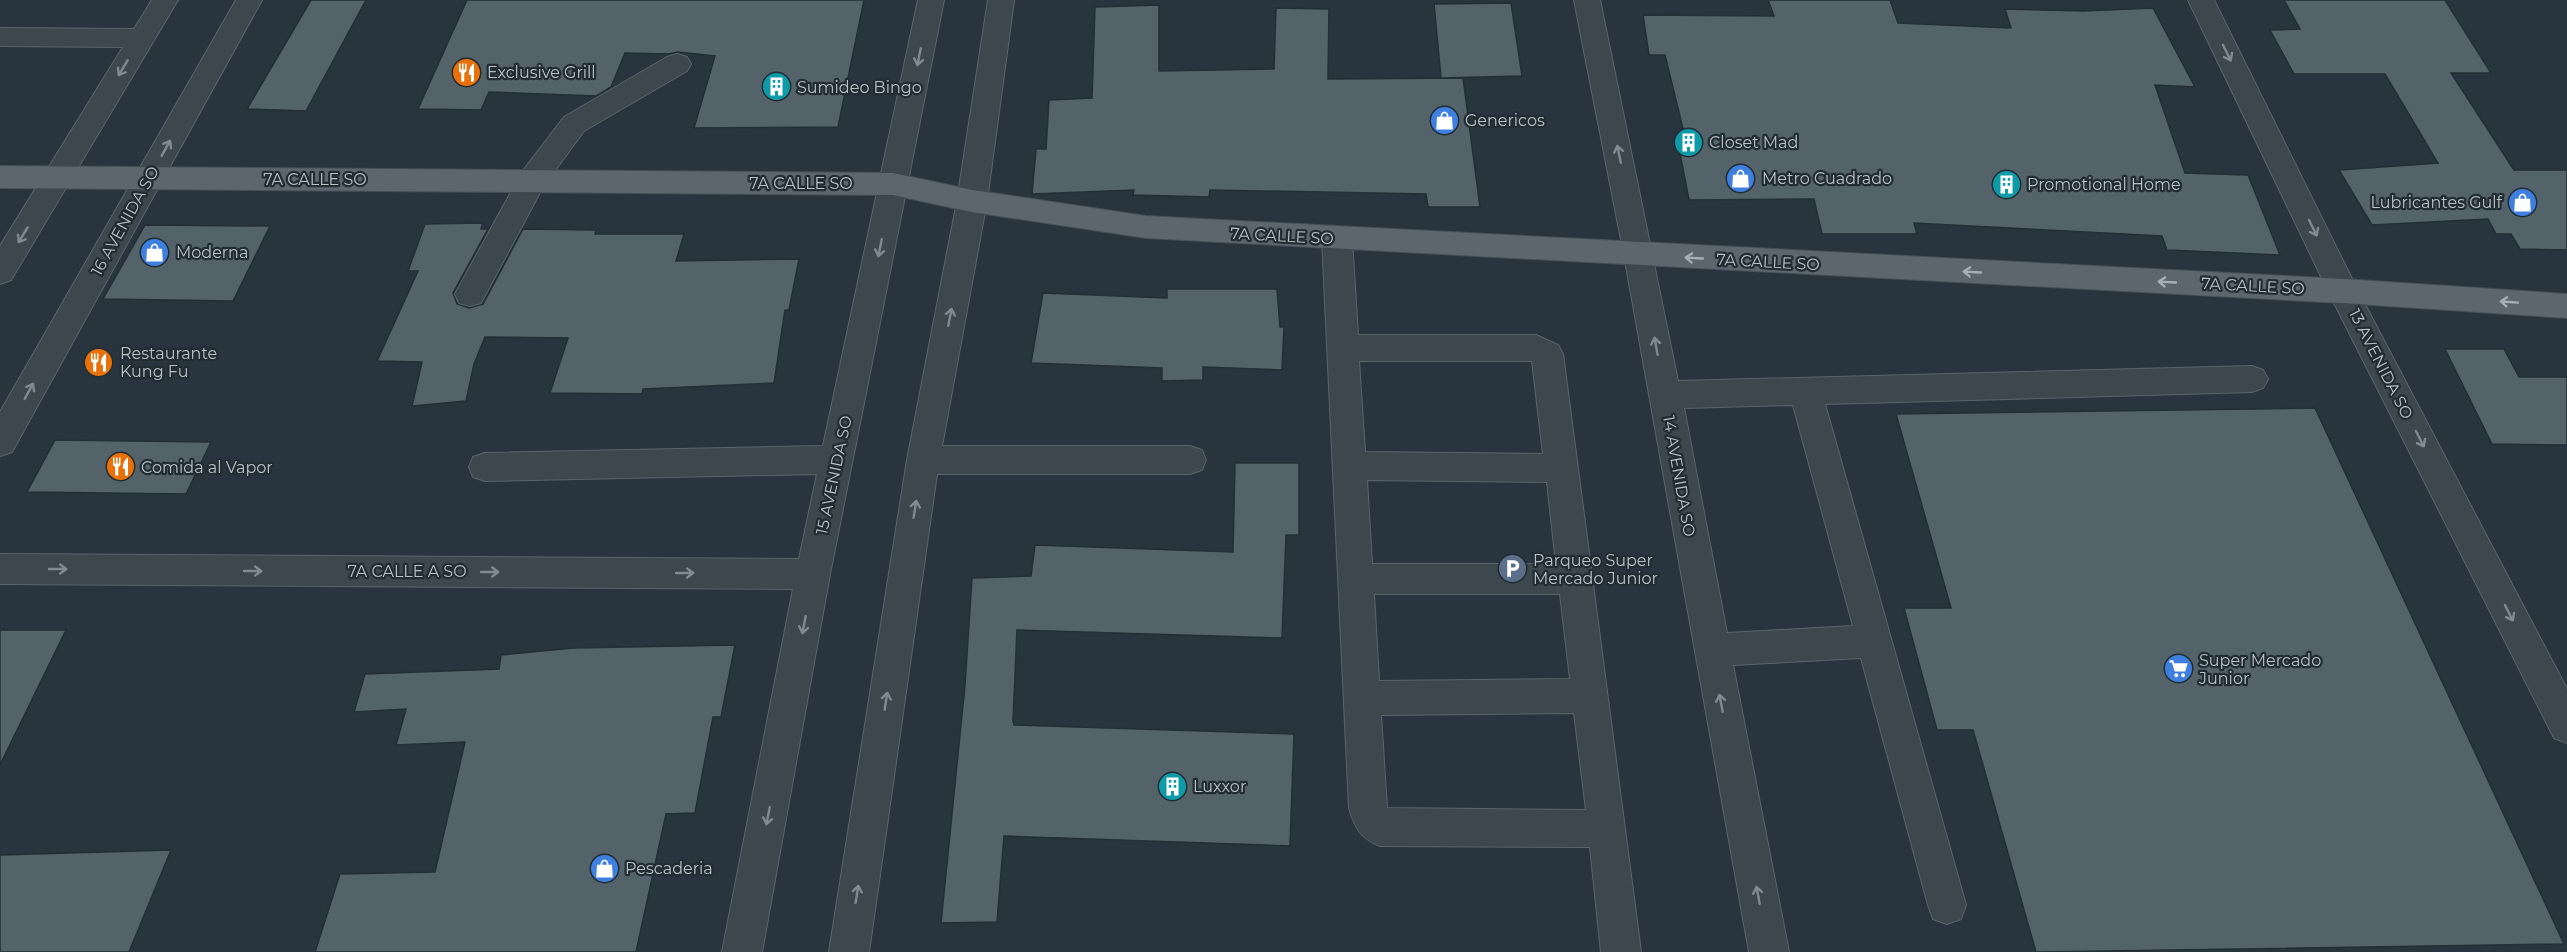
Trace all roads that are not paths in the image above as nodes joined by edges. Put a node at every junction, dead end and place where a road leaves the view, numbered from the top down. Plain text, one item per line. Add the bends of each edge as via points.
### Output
1 (165, 0) edge
2 (249, 0) edge
3 (931, 0) edge
4 (1001, 0) edge
5 (1587, 0) edge
6 (2201, 0) edge
7 (0, 37) edge
8 (142, 38) junction
9 (677, 64) dead end
10 (0, 177) edge
11 (57, 177) junction
12 (149, 178) junction
13 (532, 180) junction
14 (893, 184) junction
15 (972, 201) junction
16 (1337, 239) junction
17 (1640, 255) junction
18 (0, 273) edge
19 (2343, 291) junction
20 (470, 294) dead end
21 (2567, 306) edge
22 (1343, 348) junction
23 (2252, 379) dead end
24 (1806, 392) junction
25 (1665, 395) junction
26 (0, 442) edge
27 (837, 460) junction
28 (923, 460) junction
29 (1190, 460) dead end
30 (1349, 466) junction
31 (485, 467) dead end
32 (1561, 468) junction
33 (0, 569) edge
34 (813, 574) junction
35 (1356, 579) junction
36 (1575, 579) junction
37 (1875, 641) junction
38 (1711, 650) junction
39 (1591, 696) junction
40 (1362, 698) junction
41 (2567, 726) edge
42 (1607, 829) junction
43 (1947, 905) dead end
44 (742, 952) edge
45 (849, 952) edge
46 (1621, 952) edge
47 (1769, 952) edge

1 - 8 street
12 -> 2 street, 16 AVENIDA SO
3 -> 14 street, 15 AVENIDA SO
4 - 15 street
17 -> 5 street, 14 AVENIDA SO
6 -> 19 street, 13 AVENIDA SO
7 - 8 street
8 -> 11 street
9 - 13 street via 574,124
10 - 11 main road, 7A CALLE SO
11 - 12 main road, 7A CALLE SO
11 -> 18 street
12 - 13 main road, 7A CALLE SO
26 -> 12 street, 16 AVENIDA SO
13 - 14 main road, 7A CALLE SO
13 - 20 street
14 - 15 main road, 7A CALLE SO
14 -> 27 street, 15 AVENIDA SO
15 - 16 main road, 7A CALLE SO via 1146,227
28 -> 15 street
16 - 17 main road, 7A CALLE SO
16 - 22 street
19 -> 17 main road, 7A CALLE SO
25 -> 17 street, 14 AVENIDA SO
21 -> 19 main road, 7A CALLE SO
19 -> 41 street, 13 AVENIDA SO
22 - 30 street
22 - 32 street via 1543,350 1547,354
23 - 24 street
24 - 25 street
24 - 37 street
25 - 38 street, 14 AVENIDA SO
27 - 31 street
27 - 34 street, 15 AVENIDA SO
28 - 29 street
45 -> 28 street
30 - 32 street
30 - 35 street
32 - 36 street
33 -> 34 street, 7A CALLE A SO
34 -> 44 street, 15 AVENIDA SO
35 - 36 street
35 - 40 street
36 - 39 street
37 - 38 street
37 - 43 street
47 -> 38 street, 14 AVENIDA SO
39 - 40 street
39 - 42 street
40 - 42 street via 1368,808 1371,819 1380,827
42 - 46 street

